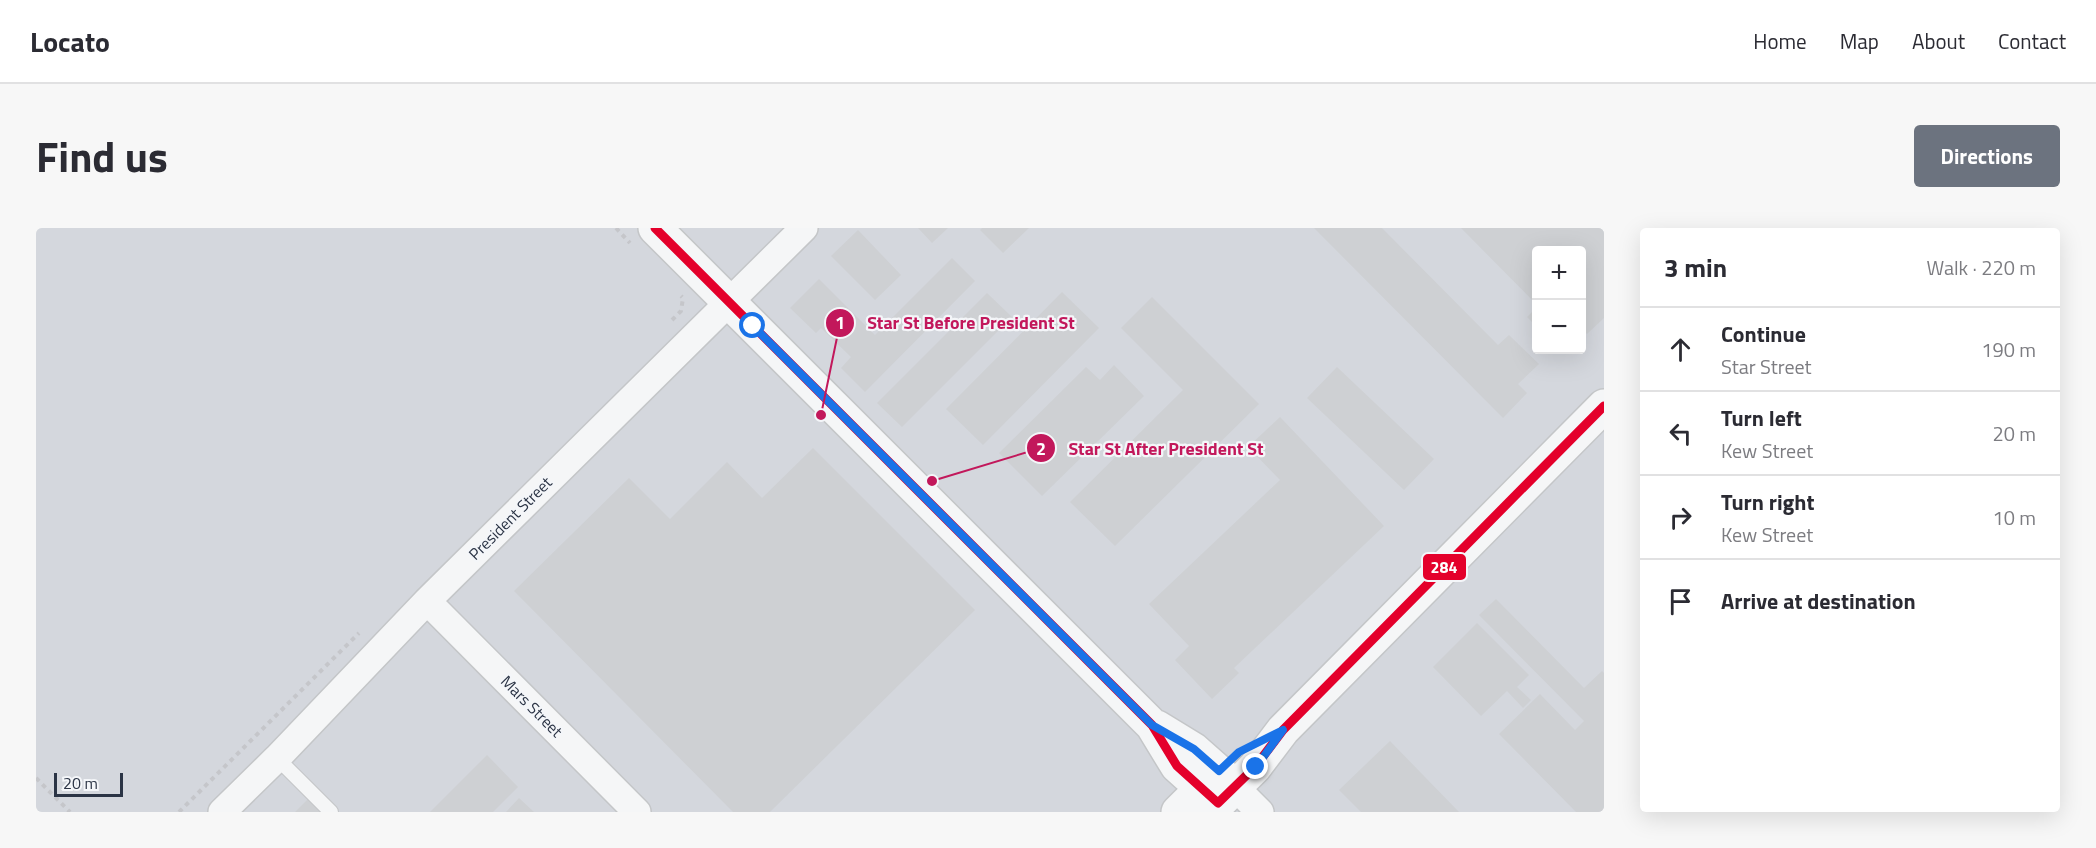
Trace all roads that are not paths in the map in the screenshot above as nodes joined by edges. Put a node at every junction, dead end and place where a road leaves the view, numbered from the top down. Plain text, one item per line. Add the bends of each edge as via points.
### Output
1 (655, 228) edge
2 (804, 228) edge
3 (728, 302) junction
4 (1604, 406) edge
5 (427, 601) junction
6 (277, 758) junction
7 (1218, 795) edge
8 (222, 812) edge
9 (331, 812) edge
10 (637, 812) edge
11 (1178, 812) edge
12 (1260, 812) edge

1 - 3 street
2 - 3 street, President Street
3 - 5 street, President Street
3 - 7 street via 1152,725 1177,766
4 - 7 street via 1283,730 1256,767
5 - 6 street, President Street
5 - 10 street, Mars Street
6 - 8 street, President Street
6 - 9 lane
7 - 11 street
7 - 12 street

